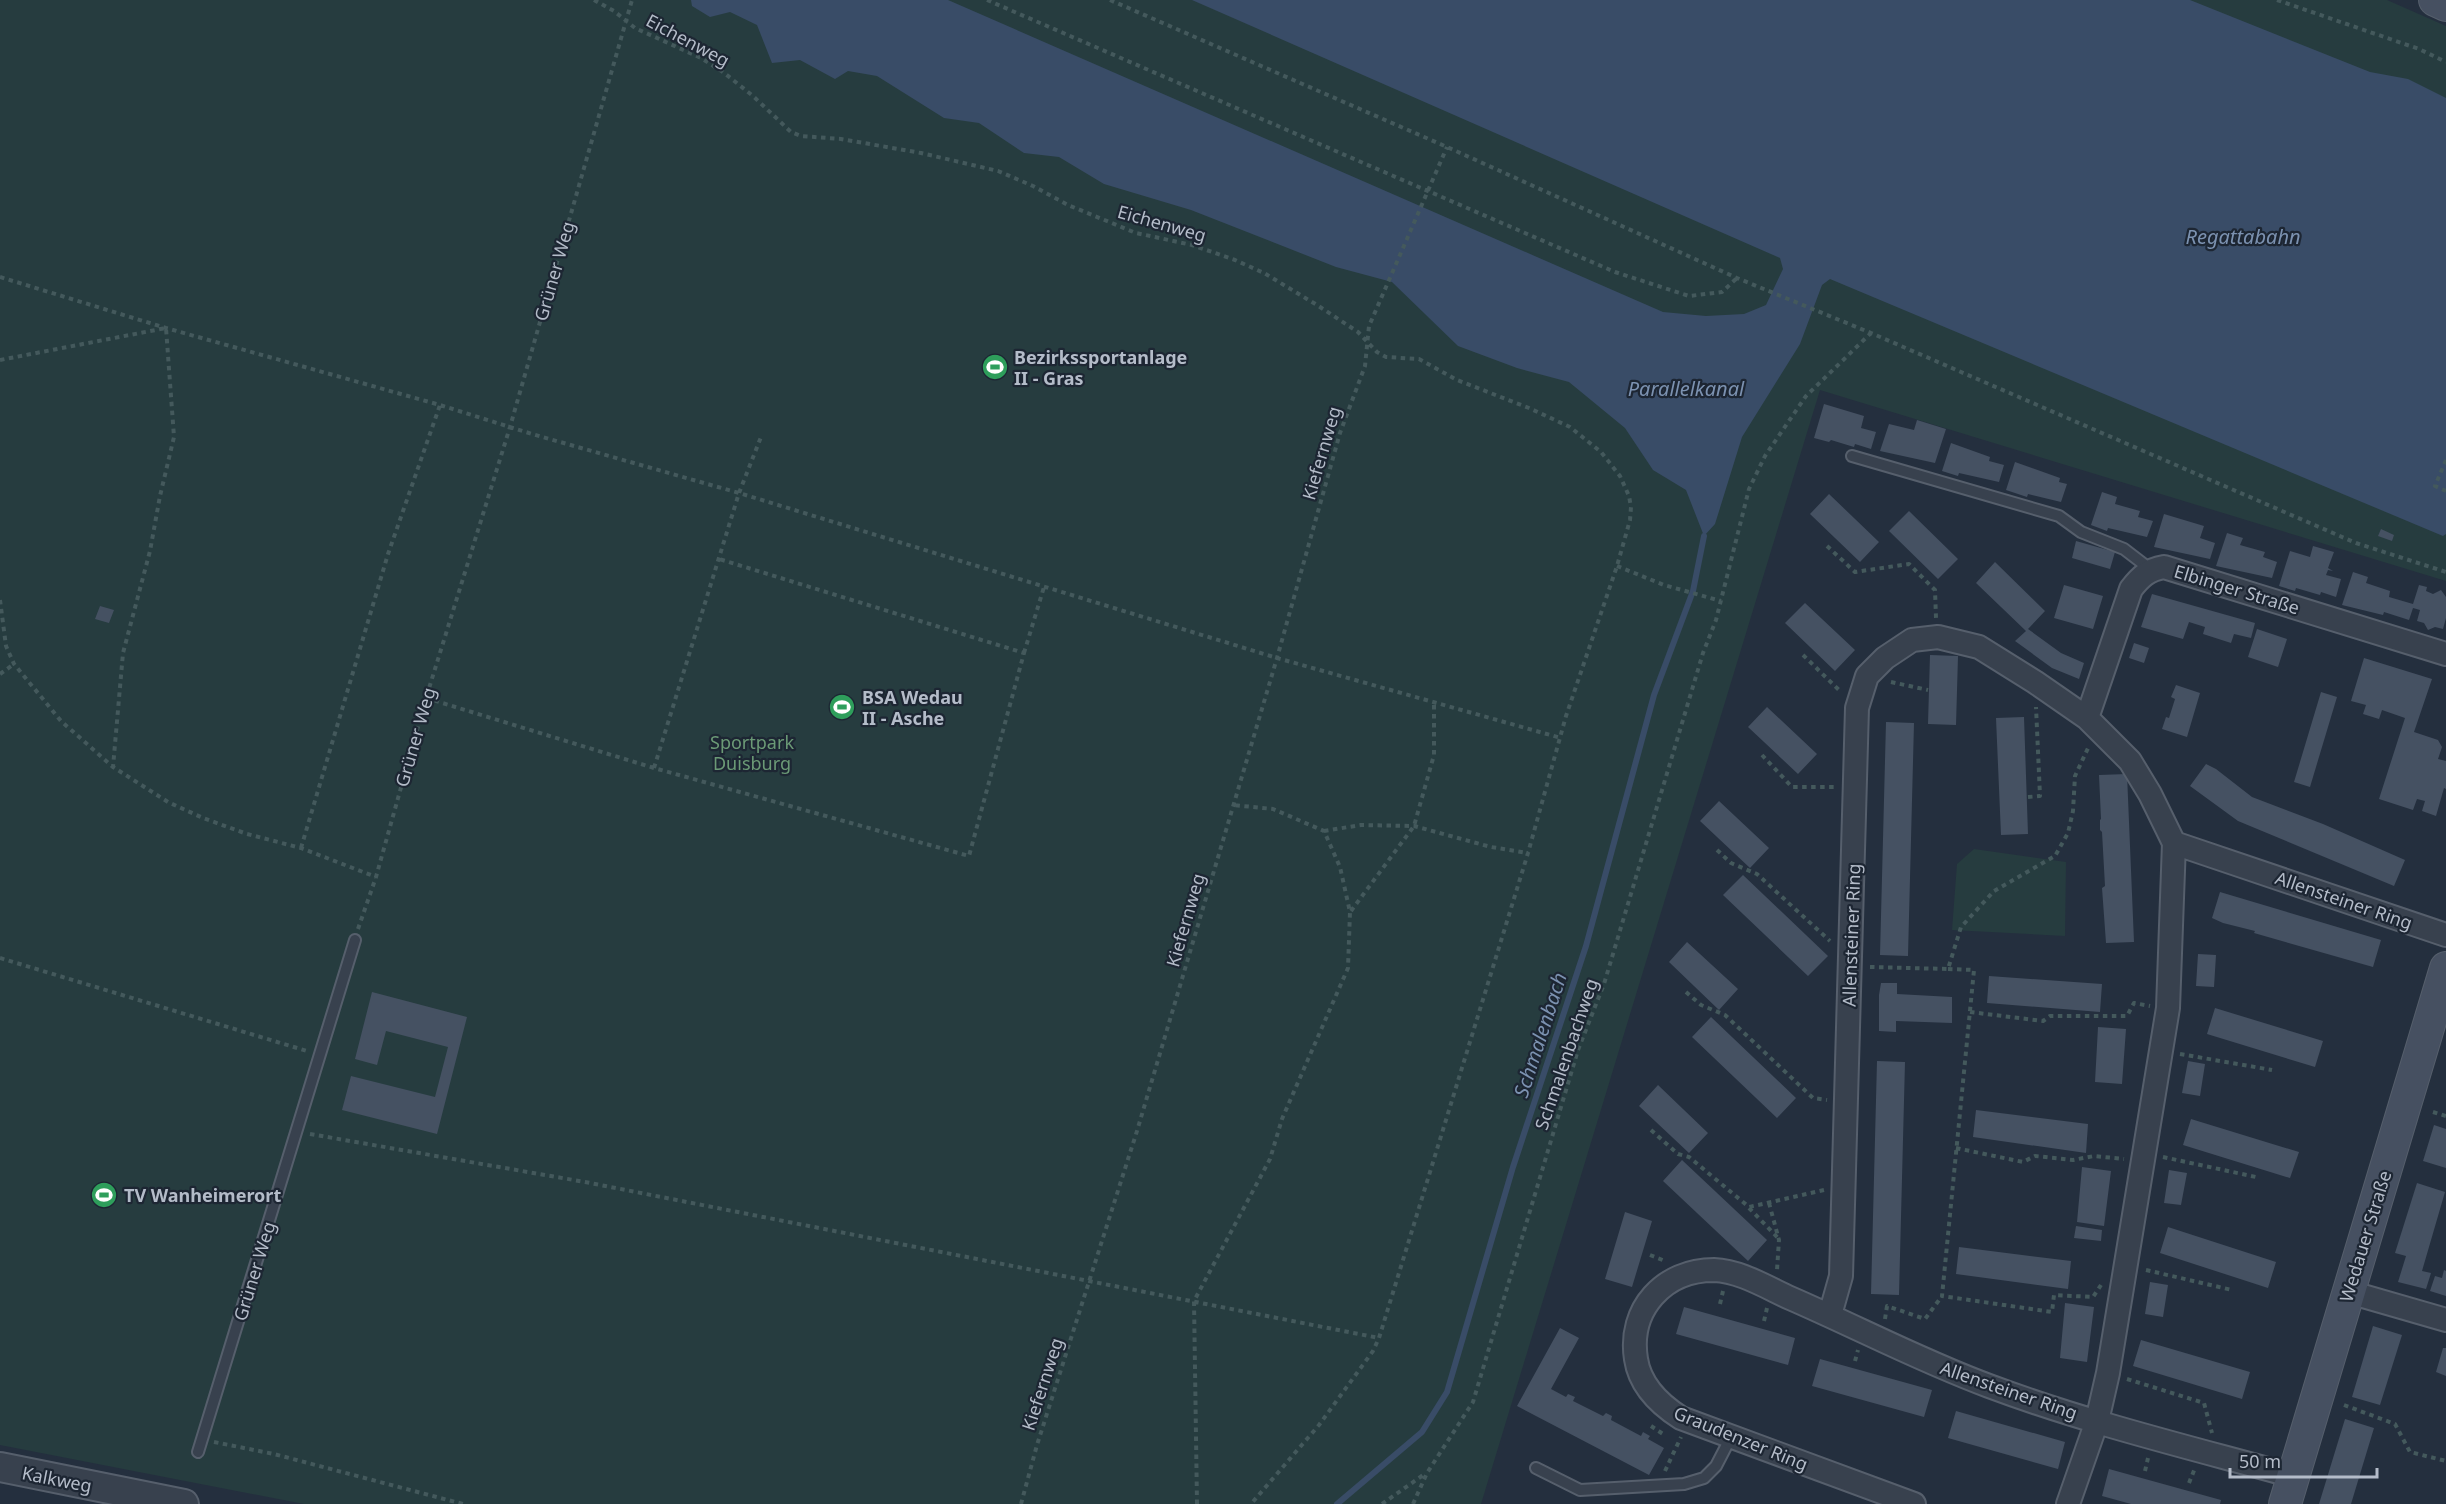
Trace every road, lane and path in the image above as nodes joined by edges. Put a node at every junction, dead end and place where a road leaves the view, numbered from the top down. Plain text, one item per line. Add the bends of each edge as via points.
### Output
1 (594, 0) edge
2 (632, 0) edge
3 (987, 0) edge
4 (1110, 0) edge
5 (2277, 0) edge
6 (2435, 0) edge
7 (2446, 5) edge
8 (625, 20) junction
9 (2446, 62) edge
10 (1447, 147) junction
11 (1427, 189) junction
12 (0, 277) edge
13 (1737, 278) junction
14 (166, 328) junction
15 (1871, 333) junction
16 (1367, 341) junction
17 (0, 360) edge
18 (440, 405) junction
19 (510, 427) junction
20 (761, 437) dead end
21 (1852, 456) dead end
22 (2446, 460) edge
23 (2446, 491) edge
24 (739, 493) junction
25 (1827, 546) dead end
26 (719, 559) junction
27 (1617, 566) junction
28 (2150, 569) junction
29 (2446, 572) edge
30 (1044, 587) junction
31 (0, 600) edge
32 (1721, 601) junction
33 (1938, 637) junction
34 (1024, 653) junction
35 (2446, 654) edge
36 (1803, 655) dead end
37 (1276, 658) junction
38 (14, 664) junction
39 (0, 674) edge
40 (1867, 676) junction
41 (2035, 682) junction
42 (1928, 690) dead end
43 (426, 698) junction
44 (1434, 703) junction
45 (1857, 708) junction
46 (2087, 718) junction
47 (1561, 738) junction
48 (1762, 755) dead end
49 (113, 767) junction
50 (654, 768) junction
51 (1855, 787) junction
52 (2028, 797) dead end
53 (1233, 805) junction
54 (1414, 826) junction
55 (1324, 831) junction
56 (2174, 843) junction
57 (301, 848) junction
58 (1717, 850) dead end
59 (1528, 853) junction
60 (376, 877) junction
61 (1350, 912) junction
62 (2446, 935) edge
63 (355, 940) joint
64 (0, 958) edge
65 (1850, 959) junction
66 (1948, 969) junction
67 (2445, 978) edge
68 (1686, 992) dead end
69 (2169, 1008) junction
70 (1970, 1012) junction
71 (2161, 1050) junction
72 (320, 1055) junction
73 (2272, 1070) dead end
74 (1846, 1102) junction
75 (2433, 1112) dead end
76 (2446, 1116) edge
77 (1652, 1130) dead end
78 (297, 1131) junction
79 (1956, 1149) junction
80 (2143, 1157) junction
81 (2256, 1177) dead end
82 (1842, 1186) junction
83 (1769, 1203) junction
84 (1749, 1207) junction
85 (1779, 1240) junction
86 (2125, 1276) junction
87 (1089, 1281) junction
88 (2232, 1290) dead end
89 (1776, 1291) junction
90 (2349, 1292) junction
91 (1942, 1296) junction
92 (1194, 1301) junction
93 (1830, 1315) junction
94 (2446, 1320) edge
95 (1379, 1338) junction
96 (1882, 1341) junction
97 (2108, 1373) junction
98 (2344, 1405) dead end
99 (1690, 1421) junction
100 (2097, 1421) junction
101 (1731, 1437) junction
102 (202, 1439) junction
103 (198, 1452) dead end
104 (2217, 1455) junction
105 (2446, 1461) edge
106 (0, 1467) edge
107 (1536, 1468) dead end
108 (1427, 1473) junction
109 (1659, 1484) junction
110 (2289, 1490) edge
111 (184, 1504) edge
112 (463, 1504) edge
113 (1021, 1504) edge
114 (1197, 1504) edge
115 (1251, 1504) edge
116 (1382, 1504) edge
117 (1413, 1504) edge
118 (1914, 1504) edge
119 (2068, 1504) edge

1 - 8 path, Eichenweg
2 - 8 path, Grüner Weg
3 - 11 path
4 - 10 path
5 - 9 path
6 - 7 main road
8 - 16 path, Eichenweg via 723,72 791,132 921,153 998,171 1136,233 1205,249 1264,273
8 - 19 path, Grüner Weg
10 - 11 path, Kiefernweg
10 - 13 path
11 - 13 path via 1615,272 1689,296 1722,292
11 - 16 path, Kiefernweg via 1369,326
12 - 14 path
13 - 15 path
14 - 17 path
14 - 18 path
14 - 49 path via 174,437 148,560 123,652
15 - 29 path via 2356,543
15 - 32 path, Schmalenbachweg via 1806,396 1765,456 1749,489
16 - 27 path, Eichenweg via 1386,357 1419,359 1457,380 1540,412 1593,444 1612,465 1629,496 1630,520
16 - 37 path, Kiefernweg via 1365,366 1337,443
18 - 19 path
18 - 57 path via 387,554
19 - 24 path
19 - 43 path, Grüner Weg
20 - 24 path
21 - 28 lane via 2059,516 2081,532 2124,549
22 - 23 path via 2434,486
24 - 26 path
24 - 30 path
25 - 33 path via 1855,572 1909,564 1935,590
26 - 34 path
26 - 50 path
27 - 32 path via 1664,585
27 - 47 path, Eichenweg
28 - 35 street, Elbinger Straße via 2164,567
28 - 46 street, Elbinger Straße via 2131,589
30 - 34 path
30 - 37 path
31 - 38 path via 6,646
32 - 108 path, Schmalenbachweg via 1604,984 1578,1050 1473,1402
33 - 40 street, Allensteiner Ring via 1912,640
33 - 41 street, Allensteiner Ring via 1979,647
34 - 50 path via 969,856
36 - 45 path
37 - 44 path
37 - 53 path, Kiefernweg
38 - 39 path
38 - 49 path via 61,721
40 - 42 path
40 - 45 street, Allensteiner Ring
41 - 46 street, Allensteiner Ring
41 - 52 path via 2040,796
43 - 50 path
43 - 60 path, Grüner Weg
44 - 47 path
44 - 54 path via 1434,755
45 - 51 street, Allensteiner Ring
46 - 56 street, Allensteiner Ring via 2130,761
46 - 66 path via 2090,743 2075,776 2073,811 2063,844 2055,856 1994,891 1961,927
47 - 59 path, Eichenweg
48 - 51 path via 1792,787
49 - 57 path via 168,802 203,818
51 - 65 street, Allensteiner Ring
53 - 55 path via 1273,809
53 - 87 path, Kiefernweg
54 - 55 path via 1361,825
54 - 59 path
54 - 61 path
55 - 61 path via 1340,867
56 - 62 street, Allensteiner Ring
56 - 69 street, Allensteiner Ring
57 - 60 path
58 - 65 path via 1731,863 1757,874
59 - 95 path, Eichenweg
60 - 63 path, Grüner Weg
61 - 92 path via 1348,968 1282,1119 1270,1159
63 - 72 lane, Grüner Weg
64 - 72 path
65 - 66 path
65 - 74 street, Allensteiner Ring
66 - 70 path via 1974,970
67 - 90 main road, Wedauer Straße
68 - 74 path via 1701,1005 1725,1015 1813,1098
69 - 70 path via 2134,1003 2127,1016 2050,1016 2043,1022
69 - 71 street, Allensteiner Ring
70 - 79 path
71 - 73 path
71 - 80 street, Allensteiner Ring
72 - 78 lane, Grüner Weg
74 - 82 street, Allensteiner Ring
75 - 76 path
77 - 84 path
78 - 87 path via 585,1182
78 - 102 lane, Grüner Weg
79 - 80 path via 2023,1162 2035,1156 2073,1160 2094,1156
79 - 91 path
80 - 81 path
80 - 86 street, Allensteiner Ring
82 - 83 path
82 - 93 street, Allensteiner Ring via 1841,1276
83 - 84 path
83 - 85 path
84 - 85 path
85 - 89 path
86 - 88 path
86 - 91 path via 2100,1285 2093,1297 2054,1295 2052,1312
86 - 97 street, Allensteiner Ring
87 - 92 path
87 - 113 path, Kiefernweg
89 - 93 street, Graudenzer Ring
89 - 99 street, Graudenzer Ring via 1736,1274 1699,1271 1671,1281 1649,1300 1635,1330 1636,1361 1661,1405
90 - 94 street
90 - 110 main road, Wedauer Straße
91 - 96 path via 1925,1319 1887,1306
92 - 95 path
92 - 114 path
93 - 96 street, Allensteiner Ring
95 - 115 path, Eichenweg via 1320,1425
96 - 100 street, Allensteiner Ring via 1990,1387
97 - 100 street, Allensteiner Ring
97 - 104 path via 2204,1403
98 - 105 path via 2396,1424 2410,1452
99 - 101 street, Graudenzer Ring
99 - 109 path
100 - 104 street, Allensteiner Ring
100 - 119 street
101 - 109 lane via 1716,1466 1704,1478 1684,1484
101 - 118 street, Graudenzer Ring
102 - 103 lane, Grüner Weg
102 - 112 path
104 - 110 street, Allensteiner Ring
106 - 111 street, Kalkweg
107 - 109 lane via 1581,1490
108 - 116 path
108 - 117 path, Schmalenbachweg

